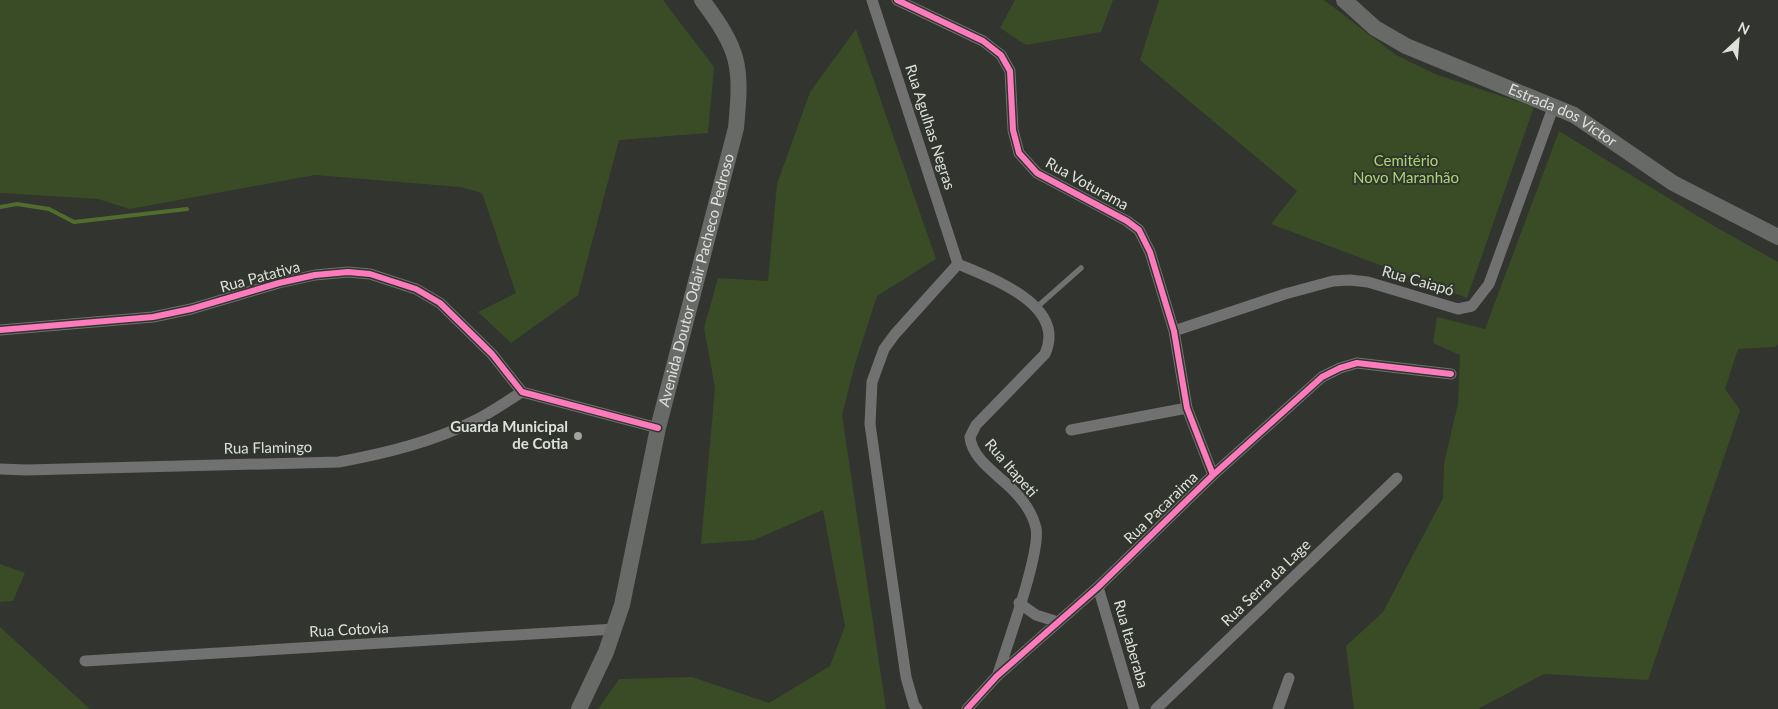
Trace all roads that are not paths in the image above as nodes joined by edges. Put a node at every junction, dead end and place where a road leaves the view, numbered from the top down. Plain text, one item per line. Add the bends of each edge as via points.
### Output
1 (702, 0) edge
2 (872, 0) edge
3 (897, 0) edge
4 (1344, 0) edge
5 (1554, 105) junction
6 (1778, 237) edge
7 (958, 264) junction
8 (1081, 268) dead end
9 (1037, 307) junction
10 (0, 330) edge
11 (1174, 331) junction
12 (1451, 374) dead end
13 (522, 392) junction
14 (1187, 408) junction
15 (658, 428) junction
16 (1071, 430) dead end
17 (0, 469) edge
18 (1214, 475) junction
19 (1397, 478) dead end
20 (1098, 587) junction
21 (1019, 604) junction
22 (1058, 622) junction
23 (615, 629) junction
24 (85, 661) dead end
25 (997, 676) junction
26 (1289, 678) dead end
27 (579, 709) edge
28 (918, 709) edge
29 (967, 709) edge
30 (1134, 709) edge
31 (1156, 709) edge
32 (1278, 709) edge

1 - 15 main road, Avenida Doutor Odair Pacheco Pedroso via 721,26 737,62 740,83 736,128
2 - 7 street, Rua Agulhas Negras
3 - 11 street, Rua Voturama via 983,41 1001,55 1010,71 1012,130 1019,153 1037,173 1139,230 1150,252
4 - 5 main road, Estrada dos Victor via 1375,28 1406,46
5 - 6 main road, Estrada dos Victor via 1598,130 1673,183
5 - 11 street, Rua Caiapó via 1489,284 1472,306 1458,309 1368,282 1333,281
7 - 9 street
7 - 28 street via 894,334 884,349 872,382 870,424 891,576 906,677
8 - 9 lane
9 - 21 street, Rua Itapeti via 1050,332 1044,354 976,425 970,437 976,453 1014,491 1036,528 1034,557
10 - 13 street, Rua Patativa via 153,317 315,275 370,274 416,288 440,303 492,354
11 - 14 street, Rua Voturama
12 - 18 street, Rua Pacaraima via 1379,364 1357,363 1340,368 1322,378
13 - 15 street
13 - 17 street, Rua Flamingo via 476,420 447,433 387,452 339,462
14 - 16 street
14 - 18 street, Rua Voturama
15 - 23 main road, Avenida Doutor Odair Pacheco Pedroso
18 - 20 street, Rua Pacaraima
19 - 31 street, Rua Serra da Lage
20 - 22 street, Rua Pacaraima
20 - 30 street, Rua Itaberaba
21 - 22 street via 1036,615
21 - 25 street, Rua Itapeti
22 - 25 street, Rua Pacaraima
23 - 24 street, Rua Cotovia
23 - 27 main road, Avenida Doutor Odair Pacheco Pedroso
25 - 29 street, Rua Pacaraima
26 - 32 street

